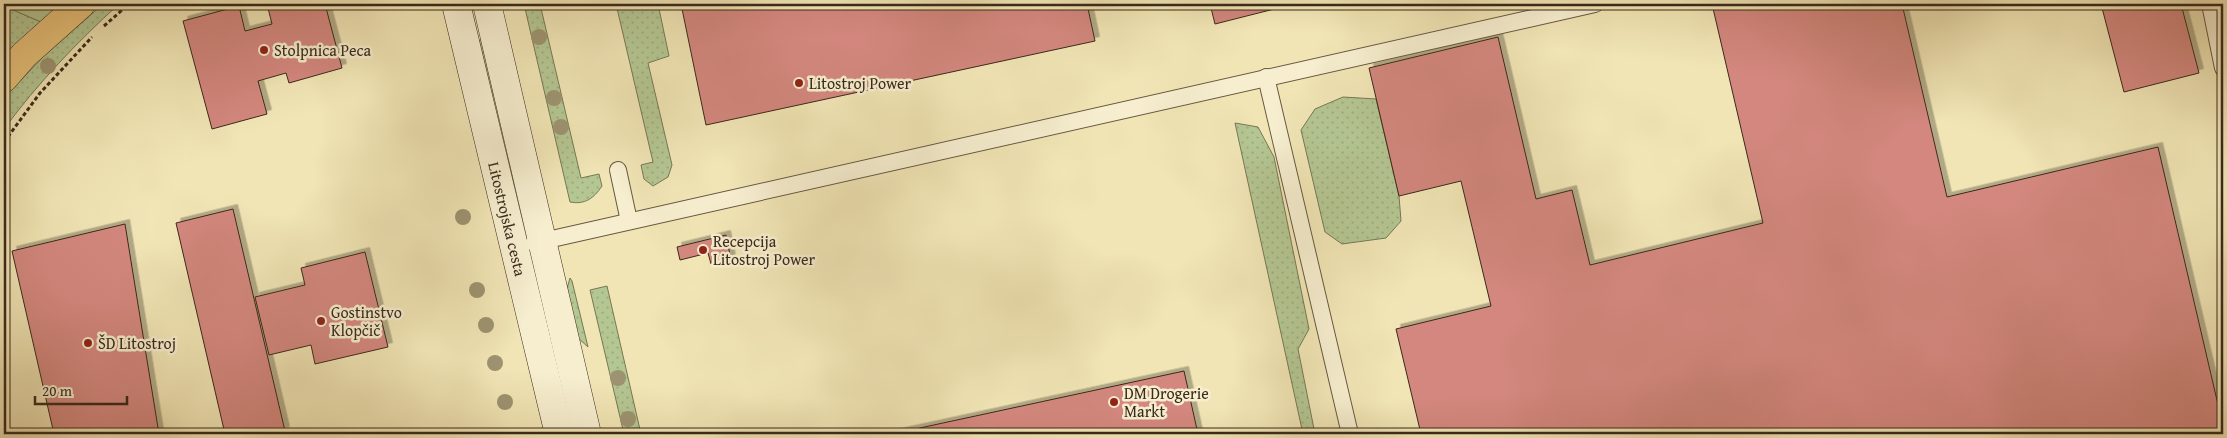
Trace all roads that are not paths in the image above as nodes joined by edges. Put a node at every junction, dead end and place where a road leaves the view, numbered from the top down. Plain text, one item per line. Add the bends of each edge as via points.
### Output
1 (81, 4) edge
2 (1595, 4) edge
3 (2210, 4) edge
4 (488, 8) edge
5 (458, 11) edge
6 (2223, 68) edge
7 (1266, 77) junction
8 (4, 78) edge
9 (618, 170) dead end
10 (629, 221) junction
11 (542, 241) junction
12 (515, 248) junction
13 (559, 434) edge
14 (587, 434) edge
15 (1350, 434) edge

1 - 8 highway via 24,55
2 - 7 lane
3 - 6 lane
4 - 5 main road
4 - 11 main road, Litostrojska cesta
5 - 12 main road, Litostrojska cesta
7 - 10 lane
7 - 15 lane
9 - 10 lane
10 - 11 lane
11 - 12 lane
11 - 14 main road, Litostrojska cesta
12 - 13 main road, Litostrojska cesta

